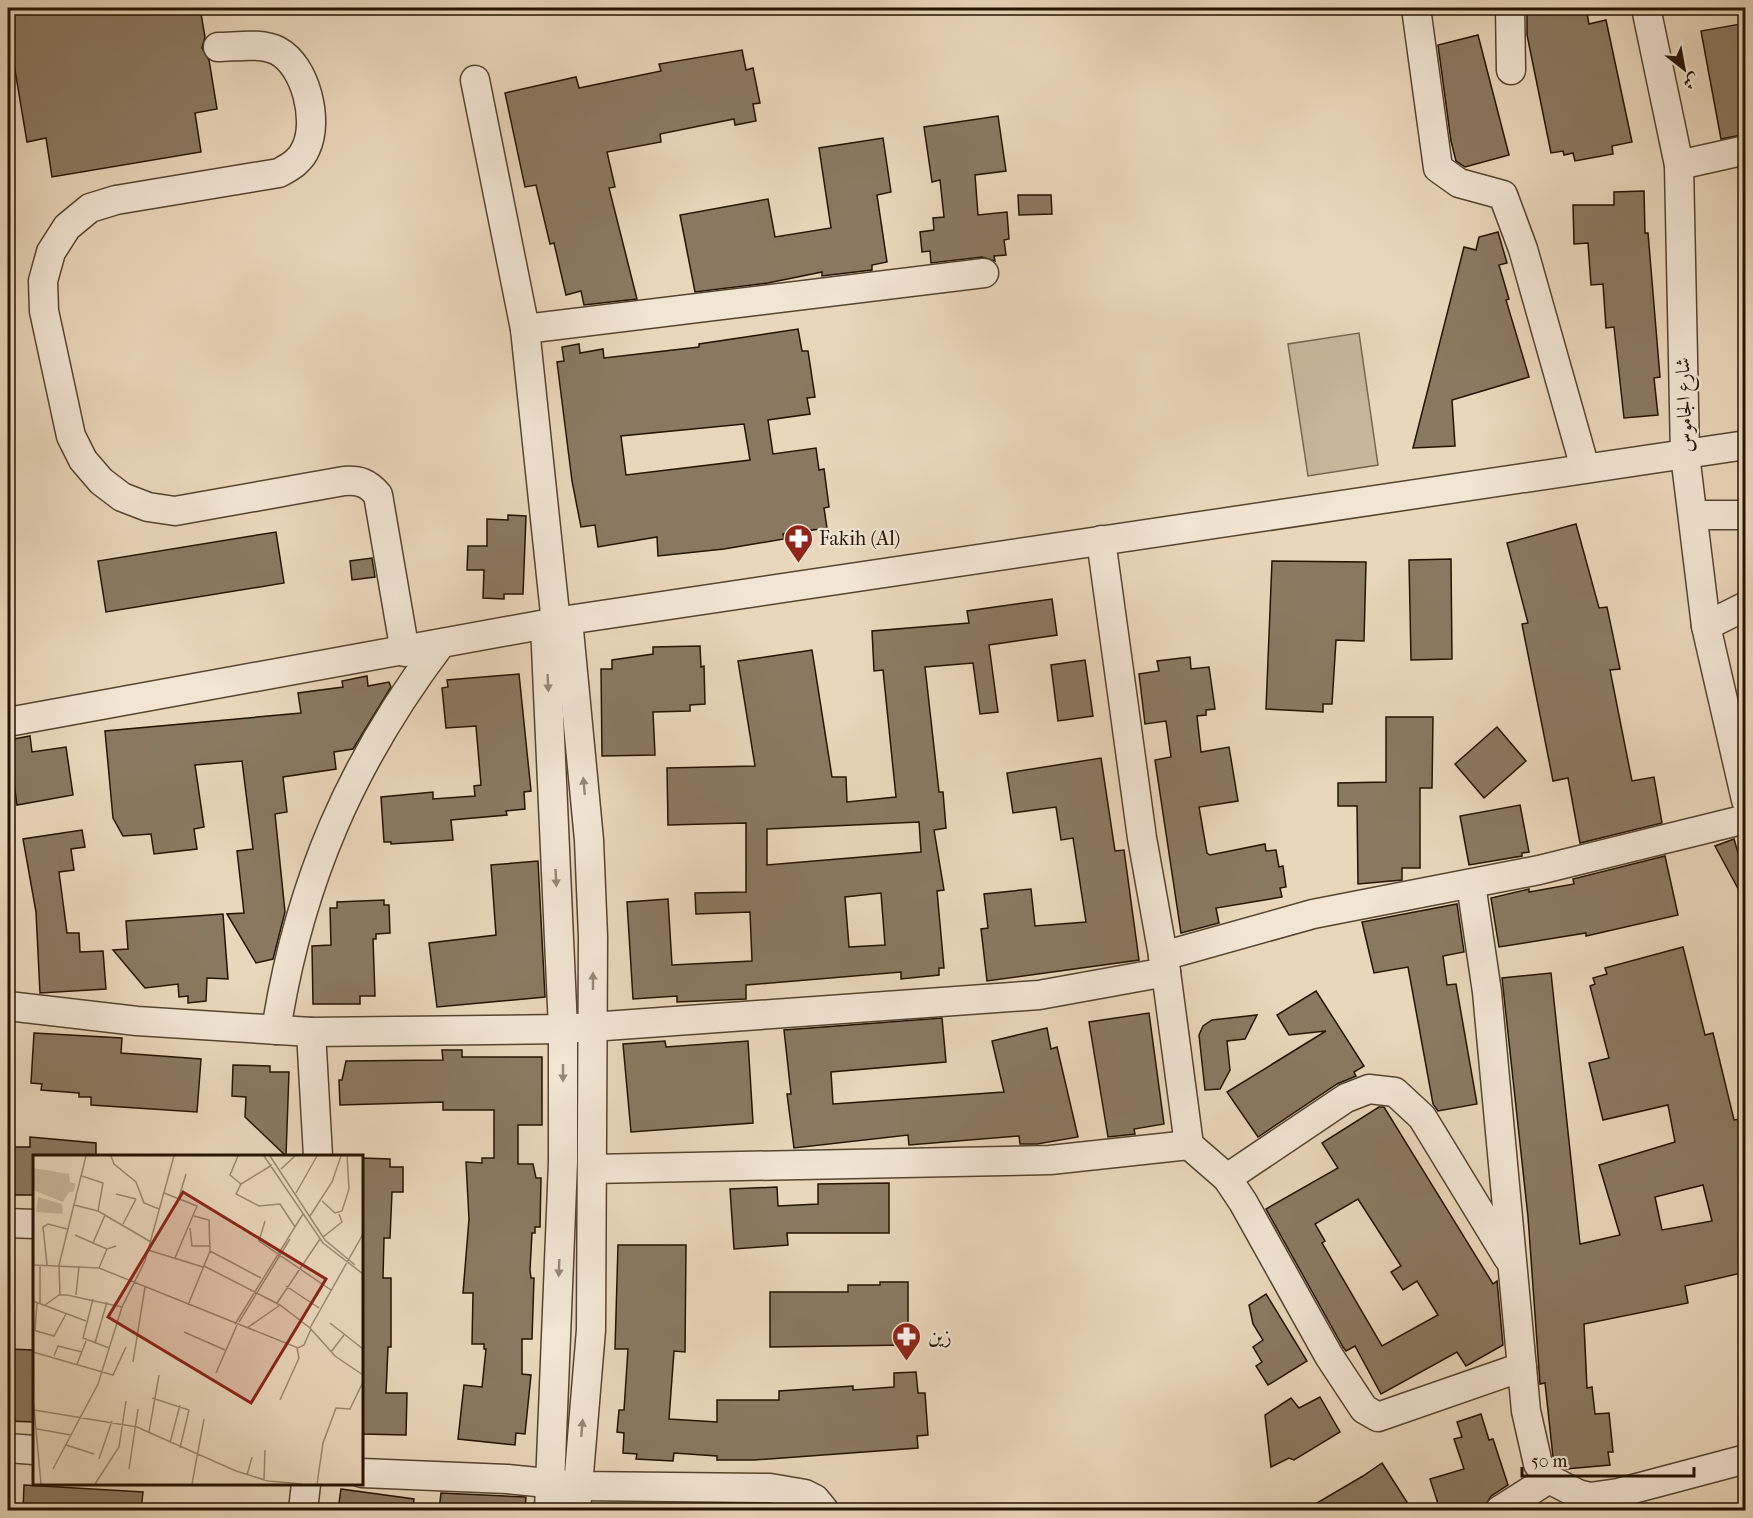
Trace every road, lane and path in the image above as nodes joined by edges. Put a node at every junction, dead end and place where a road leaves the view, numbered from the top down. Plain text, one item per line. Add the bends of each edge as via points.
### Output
1 (1416, 8) edge
2 (1510, 8) edge
3 (1646, 8) edge
4 (218, 47) dead end
5 (1511, 70) dead end
6 (476, 80) dead end
7 (1746, 150) edge
8 (1679, 165) junction
9 (984, 273) dead end
10 (525, 329) junction
11 (1746, 445) edge
12 (1685, 455) junction
13 (1585, 468) junction
14 (1693, 515) junction
15 (1746, 515) edge
16 (1101, 540) junction
17 (1746, 606) edge
18 (556, 623) junction
19 (1707, 626) junction
20 (441, 645) junction
21 (405, 652) junction
22 (8, 722) edge
23 (1746, 800) edge
24 (1746, 819) edge
25 (1471, 884) junction
26 (1165, 964) junction
27 (8, 1005) edge
28 (592, 1028) junction
29 (563, 1029) junction
30 (276, 1030) junction
31 (311, 1032) junction
32 (1190, 1145) junction
33 (318, 1155) edge
34 (592, 1169) junction
35 (1227, 1178) junction
36 (8, 1223) edge
37 (33, 1224) edge
38 (1514, 1268) junction
39 (1522, 1366) junction
40 (8, 1448) edge
41 (33, 1450) edge
42 (1746, 1459) edge
43 (363, 1473) edge
44 (1549, 1479) junction
45 (306, 1485) edge
46 (563, 1498) edge
47 (303, 1510) edge
48 (824, 1510) edge
49 (1500, 1510) edge
50 (1540, 1510) edge

1 - 13 street via 1438,168 1459,183 1503,195 1523,249
2 - 5 street
3 - 8 street, شارع الجاموس
4 - 21 street via 263,46 290,61 309,109 306,150 290,168 279,173 116,200 90,208 67,227 51,252 43,281 44,311 71,436 83,460 101,481 123,497 148,507 175,511 345,481 358,480 369,485 378,495
6 - 10 street
7 - 8 street
8 - 12 street, شارع الجاموس
9 - 10 street
10 - 18 street
11 - 12 street
12 - 13 street
12 - 14 street, شارع الجاموس
13 - 16 street
14 - 15 street
14 - 19 street, شارع الجاموس
16 - 18 street
16 - 26 street via 1142,838
17 - 19 street
18 - 20 street
28 -> 18 street via 589,840
18 -> 29 street
19 - 23 street, شارع الجاموس
20 - 21 street
20 - 30 street via 412,682 368,752 322,848 293,937
21 - 22 street
24 - 25 street
25 - 26 street via 1313,914
25 - 38 street via 1487,992
26 - 28 street via 1039,995
26 - 32 street
27 - 30 street via 137,1021
28 - 29 street
28 - 34 street
29 - 31 street
29 -> 46 street
30 - 31 street
31 - 33 street
32 - 34 street via 1050,1160
32 - 35 street
46 -> 34 street via 591,1330
35 - 38 street via 1346,1098 1369,1089 1395,1092 1422,1117
35 - 39 street via 1329,1356 1364,1409 1378,1418
36 - 37 street
38 - 39 street
39 - 44 street via 1533,1447 1538,1464
40 - 41 street
42 - 44 street via 1590,1497 1565,1490
43 - 46 street
44 - 49 street
44 - 50 street
45 - 47 street
46 - 48 street via 770,1488 805,1494

